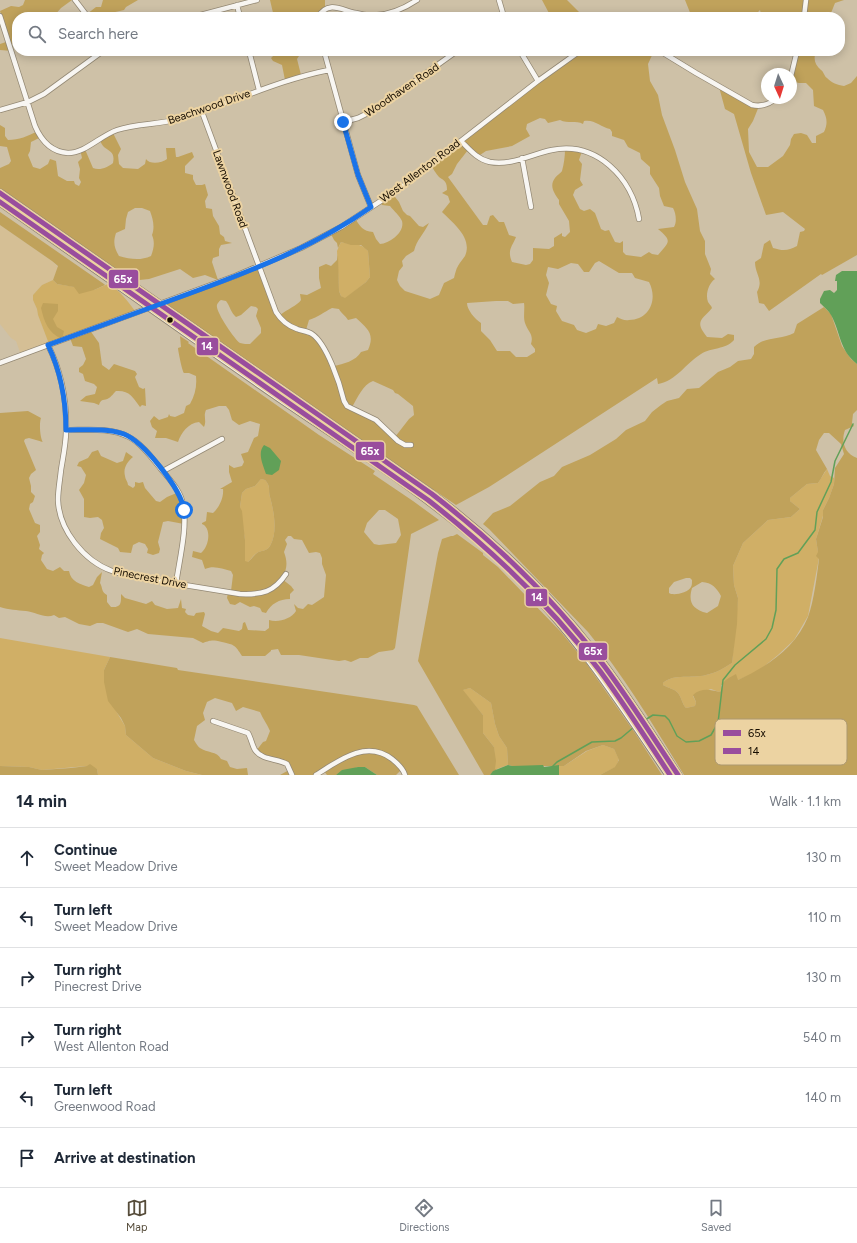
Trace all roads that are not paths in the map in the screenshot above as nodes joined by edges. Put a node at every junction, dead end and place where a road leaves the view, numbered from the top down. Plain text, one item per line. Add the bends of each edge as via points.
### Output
1 (75, 0) edge
2 (256, 0) edge
3 (417, 0) edge
4 (499, 0) edge
5 (806, 0) edge
6 (237, 5) junction
7 (84, 12) edge
8 (211, 12) edge
9 (239, 12) edge
10 (321, 12) edge
11 (352, 12) edge
12 (392, 12) edge
13 (503, 12) edge
14 (805, 12) edge
15 (0, 16) edge
16 (12, 53) edge
17 (13, 56) edge
18 (96, 56) edge
19 (250, 56) edge
20 (325, 56) edge
21 (450, 56) edge
22 (523, 56) edge
23 (573, 56) edge
24 (668, 56) edge
25 (796, 56) edge
26 (793, 68) edge
27 (329, 70) junction
28 (538, 81) junction
29 (259, 90) junction
30 (28, 102) junction
31 (767, 104) edge
32 (0, 110) edge
33 (202, 112) junction
34 (343, 122) junction
35 (461, 141) junction
36 (522, 158) junction
37 (0, 193) edge
38 (0, 202) edge
39 (371, 207) junction
40 (531, 208) dead end
41 (639, 220) dead end
42 (258, 266) junction
43 (159, 305) junction
44 (150, 308) junction
45 (48, 345) junction
46 (0, 363) edge
47 (66, 430) junction
48 (222, 439) dead end
49 (412, 445) dead end
50 (163, 471) junction
51 (286, 574) dead end
52 (176, 584) junction
53 (213, 721) dead end
54 (639, 724) junction
55 (292, 775) edge
56 (316, 775) edge
57 (405, 775) edge
58 (669, 775) edge
59 (678, 775) edge

1 - 7 street
2 - 6 street
3 - 12 street
4 - 13 street
5 - 14 street
6 - 8 street
6 - 9 street
10 - 11 street via 331,7
15 - 16 street, Beachwood Drive
17 - 30 street, Beachwood Drive
18 - 30 street via 44,94
19 - 29 street
20 - 27 street
21 - 34 street, Woodhaven Road via 376,109
22 - 28 street
23 - 28 street, West Allenton Road
24 - 31 street via 752,105
25 - 26 street
27 - 29 street, Beachwood Drive
27 - 34 street
28 - 35 street, West Allenton Road
29 - 33 street, Beachwood Drive
30 - 32 street
30 - 33 street, Beachwood Drive via 40,136 51,148 67,153 82,150 108,134 124,128 165,123
33 - 42 street, Lawnwood Road
34 - 39 street via 358,175
35 - 36 street via 475,156 485,161 502,162
35 - 39 street, West Allenton Road
36 - 40 street
36 - 41 street via 563,148 583,150 597,156 610,165 624,181 635,202
37 - 43 highway
38 - 44 highway
39 - 42 street, West Allenton Road via 341,227
42 - 43 street, West Allenton Road
42 - 49 street, Lawnwood Road via 279,317 292,327 311,333 327,354 348,406 376,420 398,441
43 - 44 street, West Allenton Road
43 - 54 highway via 432,494 494,545 541,589 595,653
44 - 45 street, West Allenton Road
44 - 54 highway via 437,507 487,549 528,588 567,631
45 - 46 street, West Allenton Road
45 - 47 street, Pinecrest Drive via 61,382
47 - 50 street via 124,434 140,445
47 - 52 street, Pinecrest Drive via 58,501 65,525 76,545 92,560 111,571
48 - 50 street
50 - 52 street via 178,491 184,510
51 - 52 street, Pinecrest Drive via 274,588 254,594
53 - 55 street via 248,733 258,753 286,764
54 - 58 highway
54 - 59 highway
56 - 57 street via 347,755 370,751 389,757

